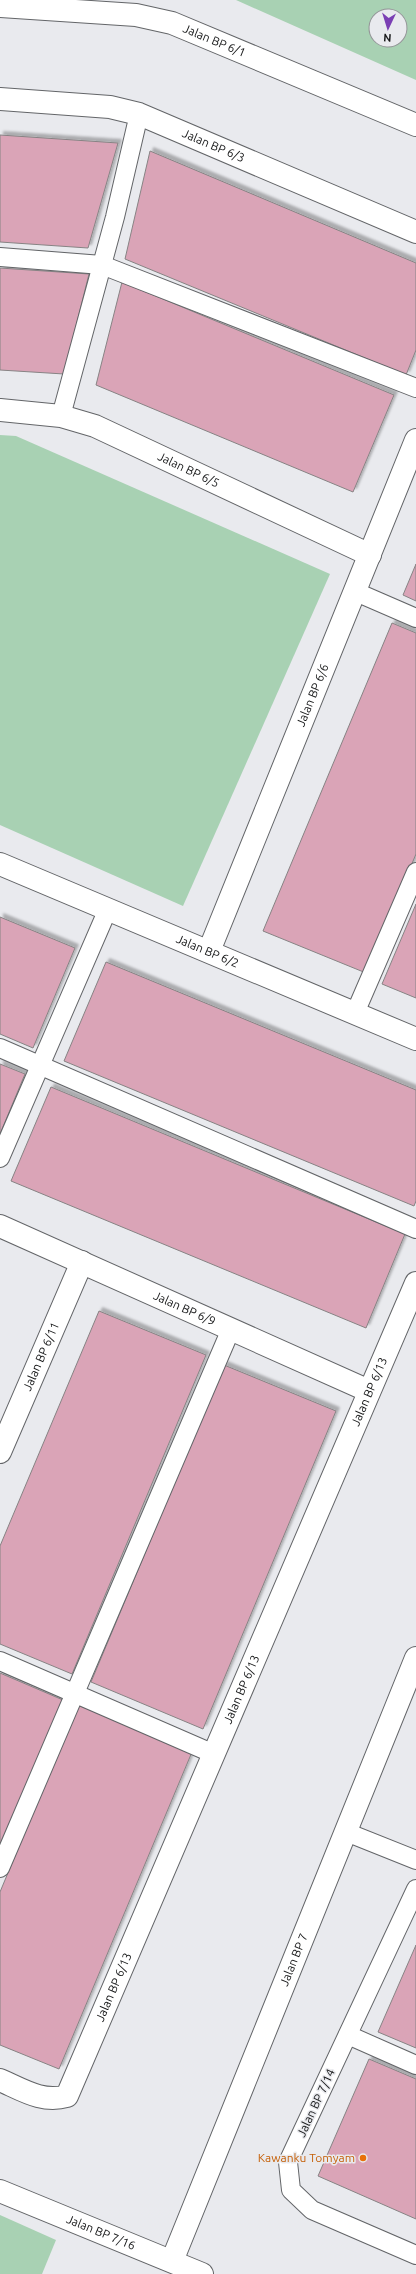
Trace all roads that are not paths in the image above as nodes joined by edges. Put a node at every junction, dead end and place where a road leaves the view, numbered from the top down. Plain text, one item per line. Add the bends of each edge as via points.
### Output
1 (0, 6) edge
2 (0, 99) edge
3 (139, 114) junction
4 (416, 125) edge
5 (416, 232) edge
6 (0, 257) edge
7 (102, 265) junction
8 (416, 388) edge
9 (0, 410) edge
10 (61, 416) junction
11 (416, 440) edge
12 (370, 555) junction
13 (356, 592) junction
14 (416, 618) edge
15 (0, 864) edge
16 (416, 872) edge
17 (108, 909) junction
18 (209, 951) junction
19 (355, 1013) junction
20 (416, 1038) edge
21 (0, 1048) edge
22 (40, 1065) junction
23 (0, 1158) edge
24 (0, 1226) edge
25 (416, 1229) edge
26 (82, 1262) junction
27 (416, 1283) edge
28 (231, 1329) junction
29 (369, 1391) junction
30 (0, 1452) edge
31 (416, 1658) edge
32 (0, 1661) edge
33 (74, 1693) junction
34 (214, 1754) junction
35 (346, 1832) junction
36 (416, 1860) edge
37 (0, 1868) edge
38 (416, 1889) edge
39 (348, 2035) junction
40 (416, 2065) edge
41 (0, 2080) edge
42 (0, 2191) edge
43 (416, 2255) edge
44 (172, 2262) junction
45 (202, 2274) edge

1 - 4 street, Jalan BP 6/1 via 136,15 172,23
2 - 3 street, Jalan BP 6/3 via 110,107
3 - 5 street, Jalan BP 6/3
3 - 7 lane
6 - 7 lane
7 - 8 lane
7 - 10 lane
9 - 10 street, Jalan BP 6/5
10 - 12 street, Jalan BP 6/5 via 95,426
11 - 12 street, Jalan BP 6/6
12 - 13 street, Jalan BP 6/6
13 - 14 lane
13 - 18 street, Jalan BP 6/6
15 - 17 street, Jalan BP 6/2
16 - 19 lane
17 - 18 street, Jalan BP 6/2
17 - 22 lane
18 - 19 street, Jalan BP 6/2
19 - 20 street, Jalan BP 6/2
21 - 22 lane
22 - 23 lane
22 - 25 lane
24 - 26 street, Jalan BP 6/9
26 - 28 street, Jalan BP 6/9
26 - 30 street, Jalan BP 6/11
27 - 29 street, Jalan BP 6/13
28 - 29 street, Jalan BP 6/9
28 - 33 lane
29 - 34 street, Jalan BP 6/13
31 - 35 street, Jalan BP 7
32 - 33 lane
33 - 34 lane
33 - 37 lane
34 - 41 street, Jalan BP 6/13 via 67,2096 54,2100 41,2098
35 - 36 lane
35 - 44 street, Jalan BP 7
38 - 39 lane, Jalan BP 7/14
39 - 40 lane
39 - 43 lane, Jalan BP 7/14 via 288,2162 291,2190 312,2210
42 - 44 street, Jalan BP 7/16
44 - 45 street, Jalan BP 7/16

